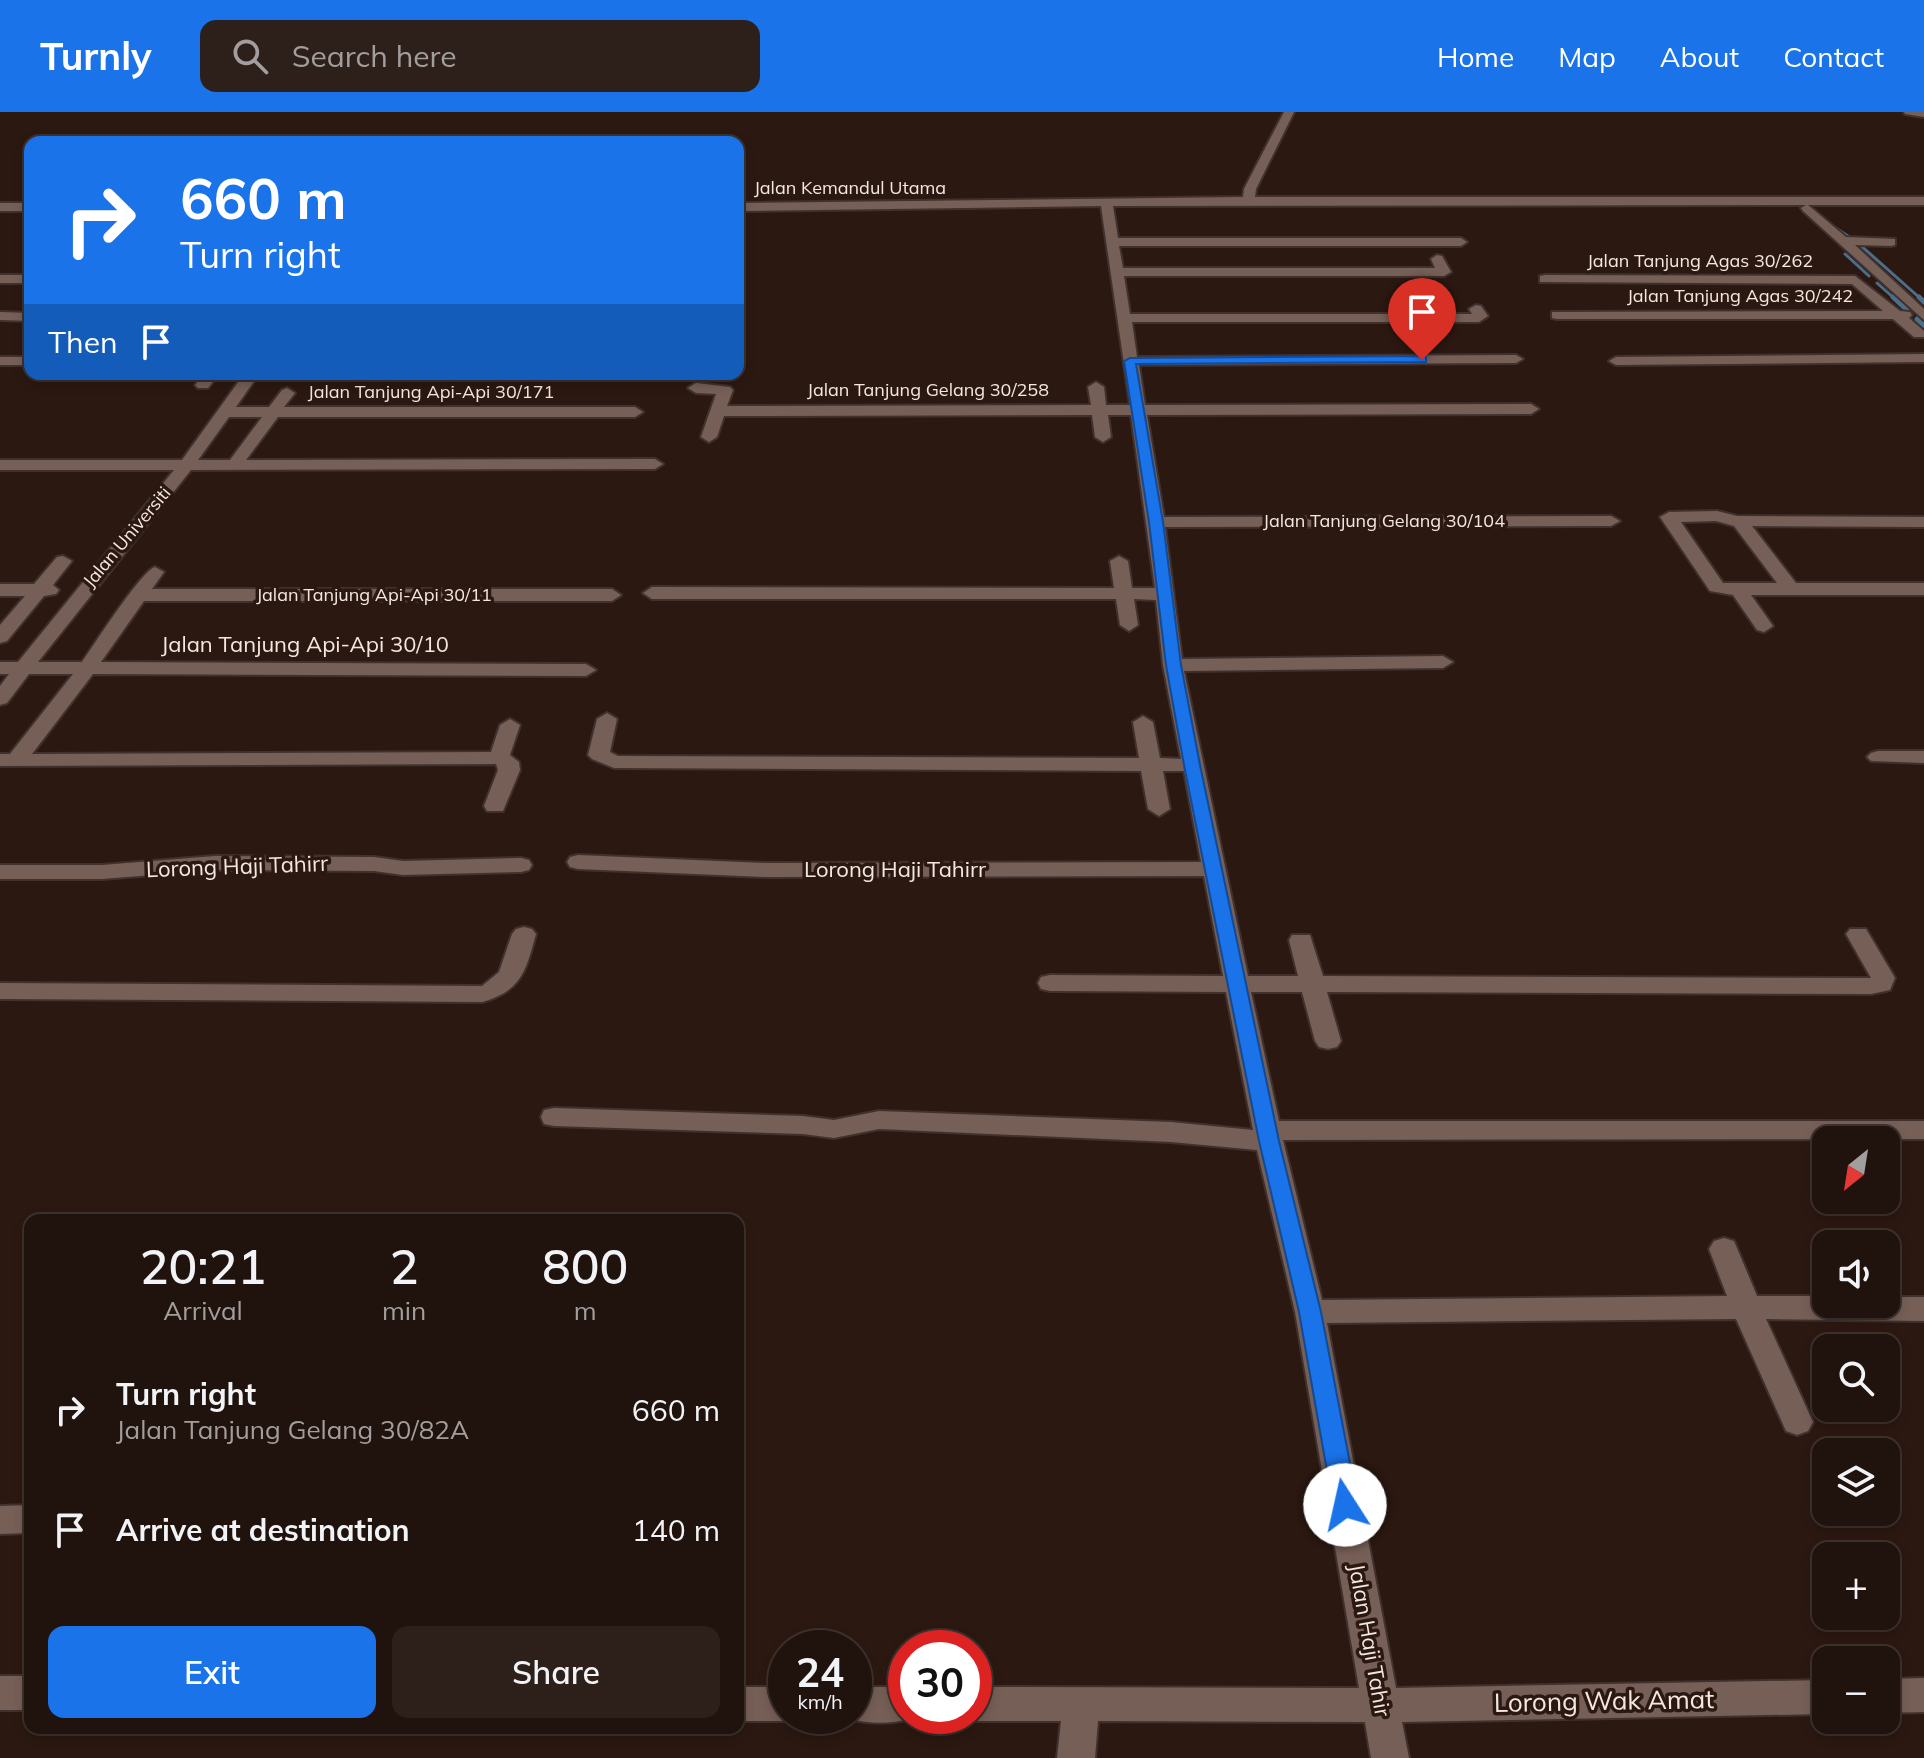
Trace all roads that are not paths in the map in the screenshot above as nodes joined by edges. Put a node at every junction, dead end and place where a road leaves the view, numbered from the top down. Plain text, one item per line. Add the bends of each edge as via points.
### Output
1 (1289, 112) edge
2 (1301, 112) edge
3 (1909, 112) edge
4 (1923, 113) edge
5 (1254, 197) junction
6 (1924, 201) edge
7 (1107, 205) junction
8 (0, 207) edge
9 (24, 207) edge
10 (744, 207) edge
11 (1807, 208) junction
12 (1924, 208) edge
13 (1217, 209) junction
14 (1293, 209) junction
15 (1842, 241) junction
16 (1110, 242) junction
17 (1461, 242) dead end
18 (1891, 242) dead end
19 (1145, 257) dead end
20 (1437, 259) dead end
21 (1115, 272) junction
22 (1148, 272) junction
23 (0, 279) edge
24 (24, 279) edge
25 (1545, 279) dead end
26 (1476, 309) dead end
27 (1557, 315) dead end
28 (1898, 315) junction
29 (0, 316) edge
30 (1924, 316) edge
31 (24, 317) edge
32 (1123, 318) junction
33 (1919, 334) dead end
34 (1170, 356) junction
35 (1924, 358) edge
36 (1516, 359) dead end
37 (0, 361) edge
38 (24, 361) edge
39 (1130, 361) junction
40 (1616, 361) dead end
41 (248, 380) edge
42 (1173, 381) dead end
43 (1096, 387) dead end
44 (696, 388) dead end
45 (287, 393) dead end
46 (1531, 409) dead end
47 (1099, 410) junction
48 (1138, 410) junction
49 (718, 411) junction
50 (226, 412) junction
51 (273, 412) junction
52 (635, 412) dead end
53 (709, 437) dead end
54 (1103, 437) dead end
55 (187, 464) junction
56 (235, 464) junction
57 (655, 464) dead end
58 (0, 465) edge
59 (1611, 521) dead end
60 (1736, 521) junction
61 (1156, 522) junction
62 (1210, 522) junction
63 (1924, 522) edge
64 (1216, 546) dead end
65 (63, 561) dead end
66 (1119, 561) dead end
67 (155, 572) dead end
68 (84, 589) junction
69 (1791, 589) junction
70 (1924, 589) edge
71 (0, 590) edge
72 (38, 590) junction
73 (1739, 590) junction
74 (652, 593) dead end
75 (1164, 594) junction
76 (137, 595) junction
77 (612, 595) dead end
78 (1123, 595) junction
79 (1129, 625) dead end
80 (1764, 626) dead end
81 (0, 637) edge
82 (1443, 662) dead end
83 (1173, 665) junction
84 (0, 668) edge
85 (24, 668) junction
86 (87, 669) junction
87 (586, 670) dead end
88 (0, 699) edge
89 (607, 719) dead end
90 (1143, 722) dead end
91 (510, 725) dead end
92 (1878, 757) dead end
93 (1924, 757) edge
94 (499, 758) junction
95 (8, 760) edge
96 (1150, 765) junction
97 (1192, 765) junction
98 (495, 806) dead end
99 (1159, 809) dead end
100 (578, 862) dead end
101 (521, 865) dead end
102 (1213, 869) junction
103 (0, 872) edge
104 (524, 934) dead end
105 (1858, 934) dead end
106 (1301, 940) dead end
107 (1050, 983) dead end
108 (1239, 983) junction
109 (1313, 983) junction
110 (0, 991) edge
111 (1328, 1041) dead end
112 (554, 1117) dead end
113 (1924, 1130) edge
114 (1268, 1136) junction
115 (1724, 1249) dead end
116 (1746, 1307) junction
117 (1924, 1309) edge
118 (1310, 1312) junction
119 (1797, 1422) dead end
120 (24, 1519) edge
121 (0, 1520) edge
122 (0, 1693) edge
123 (24, 1693) edge
124 (1924, 1695) edge
125 (1900, 1696) edge
126 (1812, 1697) edge
127 (744, 1704) edge
128 (768, 1704) edge
129 (992, 1704) edge
130 (1081, 1704) junction
131 (1382, 1705) junction
132 (1076, 1758) edge
133 (1390, 1758) edge

1 - 5 street
2 - 5 street
3 - 4 street
5 - 6 street via 1318,202
5 - 7 street
5 - 13 street
5 - 14 street
7 - 10 street, Jalan Kemandul Utama
7 - 13 street
7 - 16 street, Jalan Haji Tahir
8 - 9 street
11 - 12 street
11 - 14 street
11 - 15 street
13 - 14 street
15 - 18 street
15 - 30 street
16 - 17 street
16 - 21 street, Jalan Haji Tahir
19 - 22 street
20 - 22 street via 1444,272
21 - 22 street
21 - 32 street, Jalan Haji Tahir
23 - 24 street
25 - 28 street, Jalan Tanjung Agas 30/262 via 1855,280
26 - 32 street via 1479,318 1451,320
27 - 28 street, Jalan Tanjung Agas 30/242
28 - 30 street, Jalan Tanjung Agas 30/242
28 - 33 street
29 - 31 street
32 - 39 street, Jalan Haji Tahir
34 - 36 street
34 - 39 street
34 - 42 street
35 - 40 street
37 - 38 street
39 - 48 street, Jalan Haji Tahir
41 - 50 street, Jalan Universiti
43 - 47 street
44 - 49 street via 724,388
45 - 51 street
46 - 48 street, Jalan Tanjung Gelang 30/258
47 - 48 street, Jalan Tanjung Gelang 30/258
47 - 49 street, Jalan Tanjung Gelang 30/258
47 - 54 street
48 - 61 street, Jalan Haji Tahir
49 - 53 street
50 - 51 street, Jalan Tanjung Api-Api 30/171
50 - 55 street, Jalan Universiti
51 - 52 street, Jalan Tanjung Api-Api 30/171
51 - 56 street
55 - 56 street
55 - 58 street
55 - 68 street, Jalan Universiti
56 - 57 street
59 - 62 street, Jalan Tanjung Gelang 30/104
60 - 63 street
60 - 69 street
60 - 73 street via 1669,517 1716,587
61 - 62 street, Jalan Tanjung Gelang 30/104
61 - 75 street, Jalan Haji Tahir
62 - 64 street
65 - 72 street
66 - 78 street
67 - 76 street
68 - 72 street
68 - 85 street, Jalan Universiti
69 - 70 street
69 - 73 street
71 - 72 street
72 - 81 street
73 - 80 street
74 - 78 street
75 - 78 street
75 - 83 street, Jalan Haji Tahir
76 - 77 street, Jalan Tanjung Api-Api 30/11
76 - 86 street
78 - 79 street
82 - 83 street
83 - 97 street, Jalan Haji Tahir
84 - 85 street, Jalan Tanjung Api-Api 30/10
85 - 86 street, Jalan Tanjung Api-Api 30/10
85 - 88 street, Jalan Universiti
86 - 87 street, Jalan Tanjung Api-Api 30/10
86 - 95 street
89 - 96 street via 599,755 614,762
90 - 96 street
91 - 94 street
92 - 93 street
94 - 95 street
94 - 98 street via 508,762 509,770
96 - 97 street
96 - 99 street
97 - 102 street, Jalan Haji Tahir
100 - 102 street, Lorong Haji Tahirr via 766,870
101 - 103 street, Lorong Haji Tahirr via 215,863 102,872
102 - 108 street, Jalan Haji Tahir
104 - 110 street via 512,975 499,988 482,994
105 - 109 street via 1883,978 1881,984
106 - 109 street
107 - 108 street
108 - 109 street
108 - 114 street, Jalan Haji Tahir
109 - 111 street
112 - 114 street via 834,1129 879,1120
113 - 114 street
114 - 118 street, Jalan Haji Tahir
115 - 116 street
116 - 117 street
116 - 118 street
116 - 119 street
118 - 131 street, Jalan Haji Tahir
120 - 121 street
122 - 123 street
124 - 125 street
126 - 131 street, Lorong Wak Amat
127 - 128 street
129 - 130 street, Lorong Wak Amat
130 - 131 street, Lorong Wak Amat
130 - 132 street
131 - 133 street, Jalan Haji Tahir

